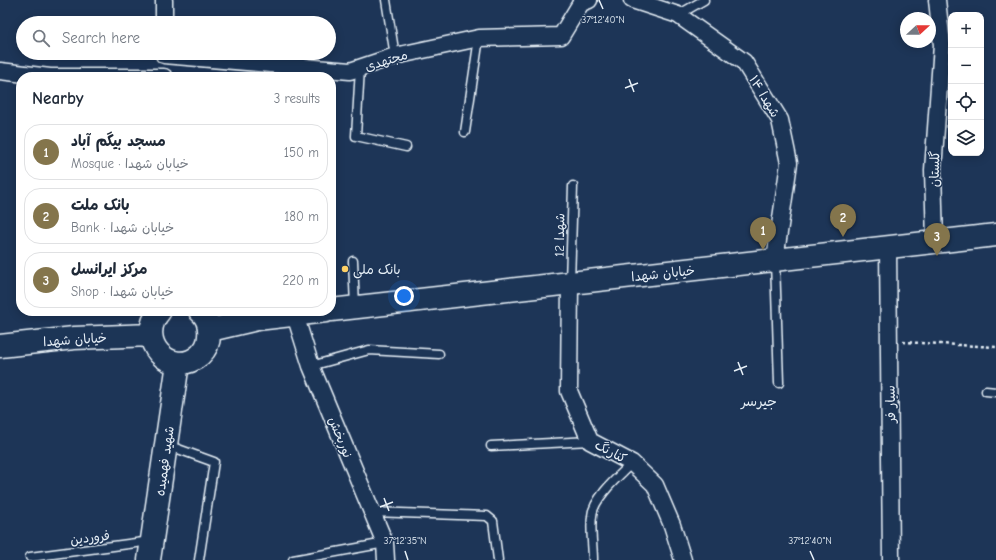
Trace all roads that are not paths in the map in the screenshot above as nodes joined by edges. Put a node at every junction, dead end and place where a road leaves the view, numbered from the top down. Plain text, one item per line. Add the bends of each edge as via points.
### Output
1 (164, 0) edge
2 (386, 0) edge
3 (588, 0) edge
4 (704, 0) edge
5 (937, 0) edge
6 (642, 2) edge
7 (678, 15) junction
8 (164, 16) edge
9 (479, 38) junction
10 (395, 56) junction
11 (164, 60) edge
12 (230, 60) edge
13 (360, 68) junction
14 (0, 71) edge
15 (164, 72) edge
16 (16, 73) edge
17 (465, 132) dead end
18 (406, 147) dead end
19 (573, 186) dead end
20 (996, 235) edge
21 (935, 242) junction
22 (888, 248) junction
23 (775, 260) junction
24 (353, 261) dead end
25 (570, 283) junction
26 (355, 308) junction
27 (336, 310) edge
28 (156, 316) edge
29 (204, 316) edge
30 (254, 316) edge
31 (296, 316) edge
32 (210, 330) junction
33 (151, 335) junction
34 (0, 346) edge
35 (439, 354) dead end
36 (178, 363) junction
37 (311, 366) junction
38 (779, 383) dead end
39 (986, 391) dead end
40 (996, 392) edge
41 (590, 441) junction
42 (166, 444) junction
43 (491, 446) dead end
44 (632, 463) junction
45 (372, 512) junction
46 (385, 543) junction
47 (151, 551) edge
48 (30, 557) dead end
49 (199, 560) edge
50 (293, 560) edge
51 (386, 560) edge
52 (498, 560) edge
53 (593, 560) edge
54 (682, 560) edge
55 (891, 560) edge

1 - 8 street
2 - 10 lane
3 - 9 street, مجتهدی via 581,3 561,36
4 - 7 lane
5 - 21 street, گلستان via 942,45 933,170
6 - 7 street, شهدا ۱۴
7 - 23 street, شهدا ۱۴ via 744,62 780,120 789,163
9 - 10 street, مجتهدی
9 - 17 lane
10 - 13 street, مجتهدی
11 - 15 street
12 - 13 street, مجتهدی via 350,71
13 - 18 lane via 356,136
14 - 16 street
19 - 25 lane, شهدا 12
20 - 21 main road, خیابان شهدا
21 - 22 main road, خیابان شهدا
22 - 23 main road, خیابان شهدا
22 - 55 street, سیار فر
23 - 25 main road, خیابان شهدا
23 - 38 lane
24 - 26 lane
25 - 26 main road, خیابان شهدا
25 - 41 street, کنارنگ via 569,391
26 - 27 main road, خیابان شهدا
28 - 33 main road
29 - 32 main road
30 - 32 main road
31 - 37 street, نوربخش
32 - 36 main road via 202,354 187,362
33 - 34 main road, خیابان شهدا via 74,338
33 - 36 main road via 157,351 163,357
35 - 37 lane via 369,350
36 - 42 main road, شهید فهمیده
37 - 45 street, نوربخش
39 - 40 lane
41 - 43 lane
41 - 44 street, کنارنگ
42 - 47 main road, شهید فهمیده
42 - 49 lane via 214,462
44 - 53 lane via 605,491 592,515
44 - 54 street, کنارنگ via 655,485 672,525
45 - 46 street, نوربخش
45 - 52 lane via 487,516 493,521
46 - 50 lane
46 - 51 street, نوربخش
47 - 48 lane, فروردین

